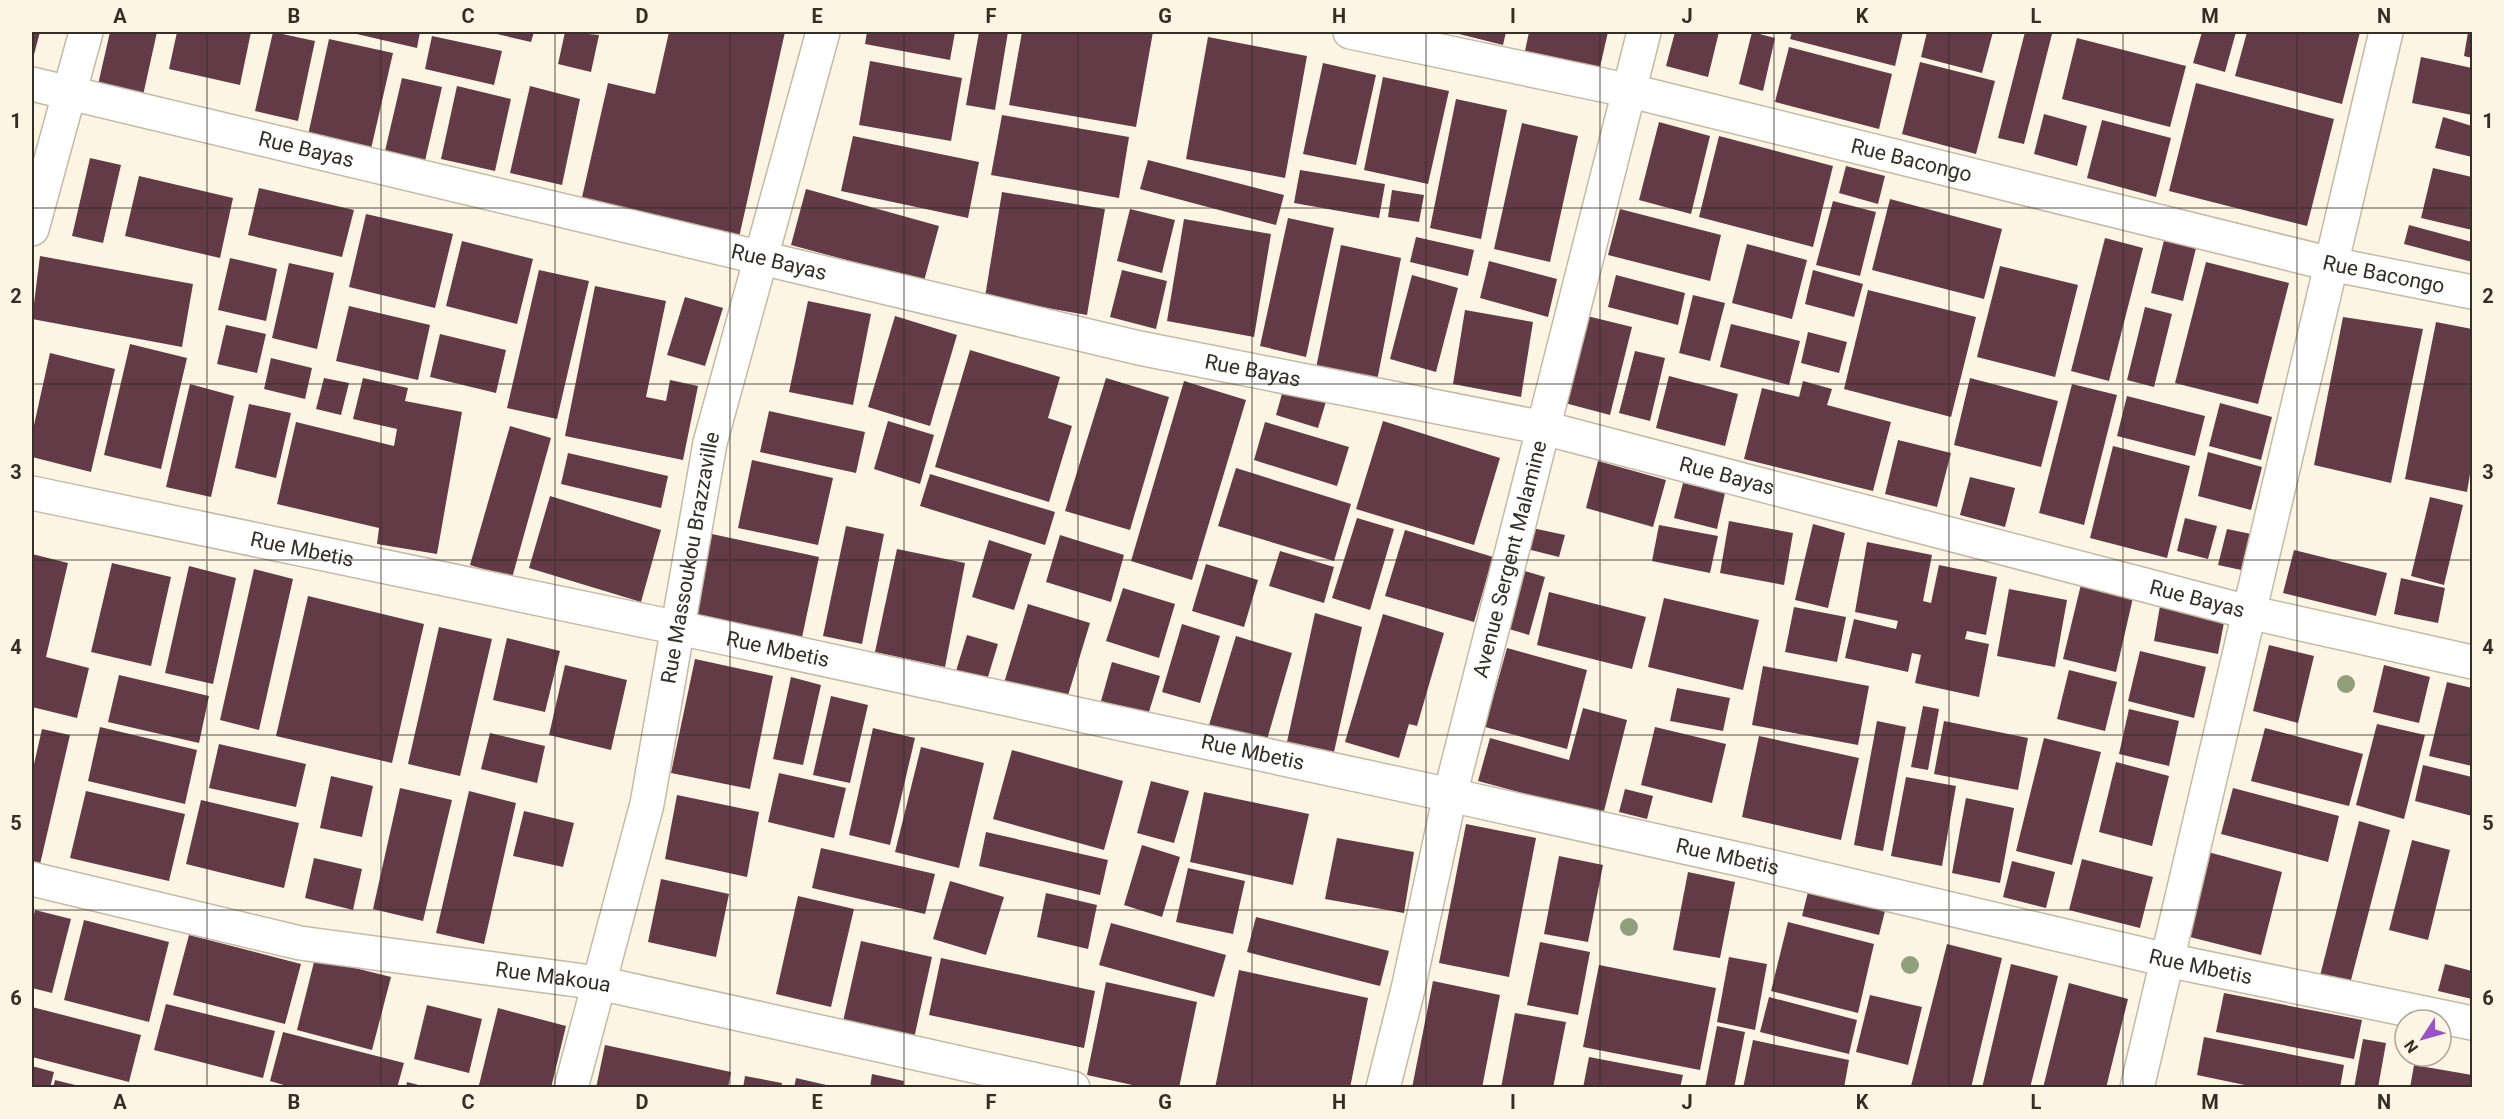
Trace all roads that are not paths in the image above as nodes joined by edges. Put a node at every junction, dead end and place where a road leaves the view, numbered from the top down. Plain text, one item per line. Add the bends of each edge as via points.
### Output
1 (86, 32) edge
2 (823, 32) edge
3 (1350, 32) edge
4 (1644, 32) edge
5 (2386, 32) edge
6 (32, 84) edge
7 (71, 91) junction
8 (1631, 91) junction
9 (32, 229) edge
10 (760, 256) junction
11 (2331, 264) junction
12 (2472, 292) edge
13 (1544, 428) junction
14 (32, 493) edge
15 (2248, 612) junction
16 (679, 628) junction
17 (2472, 662) edge
18 (1450, 795) junction
19 (32, 879) edge
20 (2167, 960) junction
21 (599, 983) junction
22 (2472, 1023) edge
23 (571, 1088) edge
24 (1072, 1088) edge
25 (1383, 1088) edge
26 (2137, 1088) edge

1 - 7 street
2 - 10 street, Rue Massoukou Brazzaville
3 - 8 street, Rue Bacongo
4 - 8 street, Avenue Sergent Malamine
5 - 11 street
6 - 7 street, Rue Bayas
7 - 9 street
7 - 10 street, Rue Bayas via 442,183
8 - 11 street, Rue Bacongo
8 - 13 street, Avenue Sergent Malamine
10 - 13 street, Rue Bayas via 1139,348
10 - 16 street, Rue Massoukou Brazzaville via 710,443
11 - 12 street, Rue Bacongo
11 - 15 street
13 - 15 street, Rue Bayas
13 - 18 street, Avenue Sergent Malamine
14 - 16 street, Rue Mbetis
15 - 17 street, Rue Bayas
15 - 20 street
16 - 18 street, Rue Mbetis
16 - 21 street, Rue Massoukou Brazzaville via 647,804
18 - 20 street, Rue Mbetis
18 - 25 street, Avenue Sergent Malamine
19 - 21 street, Rue Makoua via 300,943
20 - 22 street, Rue Mbetis
20 - 26 street
21 - 23 street, Rue Massoukou Brazzaville
21 - 24 street, Rue Makoua

